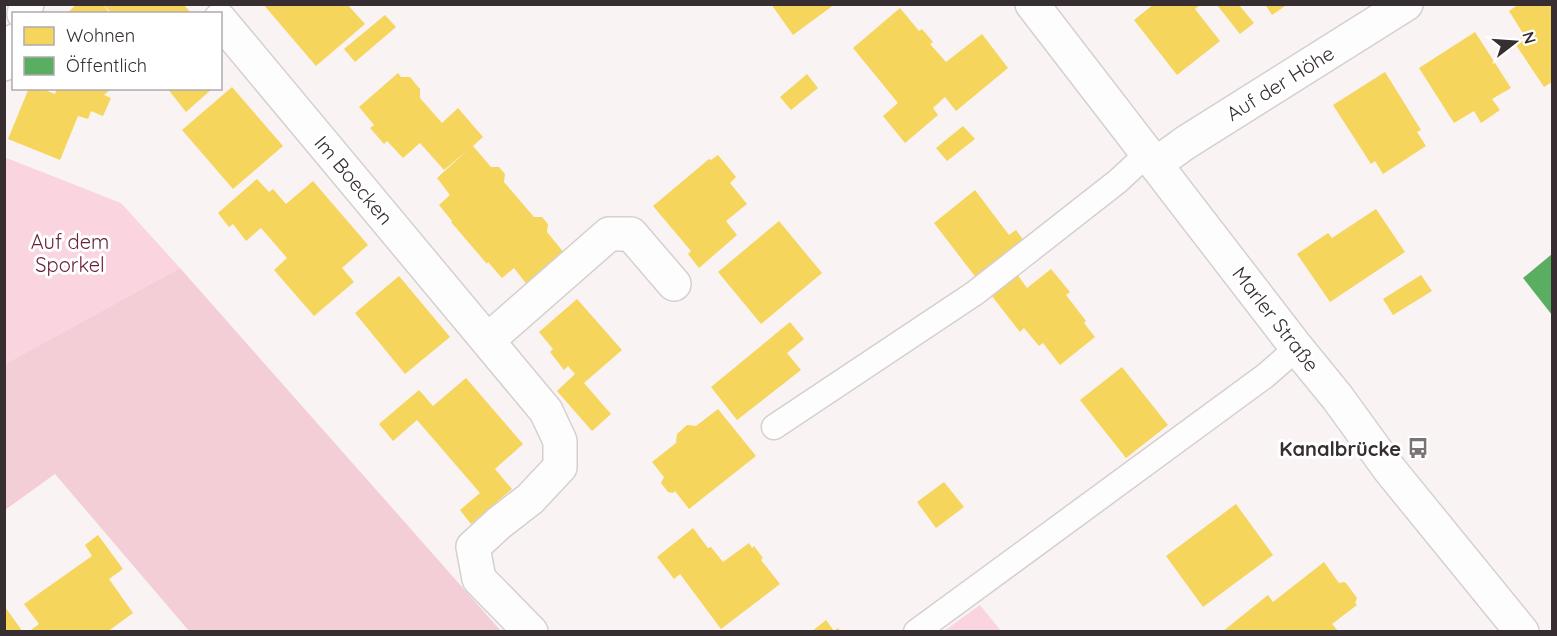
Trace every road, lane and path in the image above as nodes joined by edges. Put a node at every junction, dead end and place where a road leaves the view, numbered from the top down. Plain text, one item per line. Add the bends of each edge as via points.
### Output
1 (1032, 4) edge
2 (1406, 4) edge
3 (222, 22) edge
4 (12, 46) edge
5 (4, 64) edge
6 (1152, 159) junction
7 (674, 284) dead end
8 (488, 340) junction
9 (1297, 348) junction
10 (774, 427) dead end
11 (531, 632) edge
12 (916, 632) edge
13 (1522, 632) edge

1 - 6 street, Marler Straße
2 - 6 street, Auf der Höhe via 1185,143
3 - 8 street, Im Boecken
4 - 5 street
6 - 9 street, Marler Straße
6 - 10 lane via 975,292
7 - 8 street via 631,234 609,234
8 - 11 street, Im Boecken via 546,411 560,441 560,467 530,499 473,547 479,579
9 - 12 lane via 1237,397
9 - 13 street, Marler Straße

